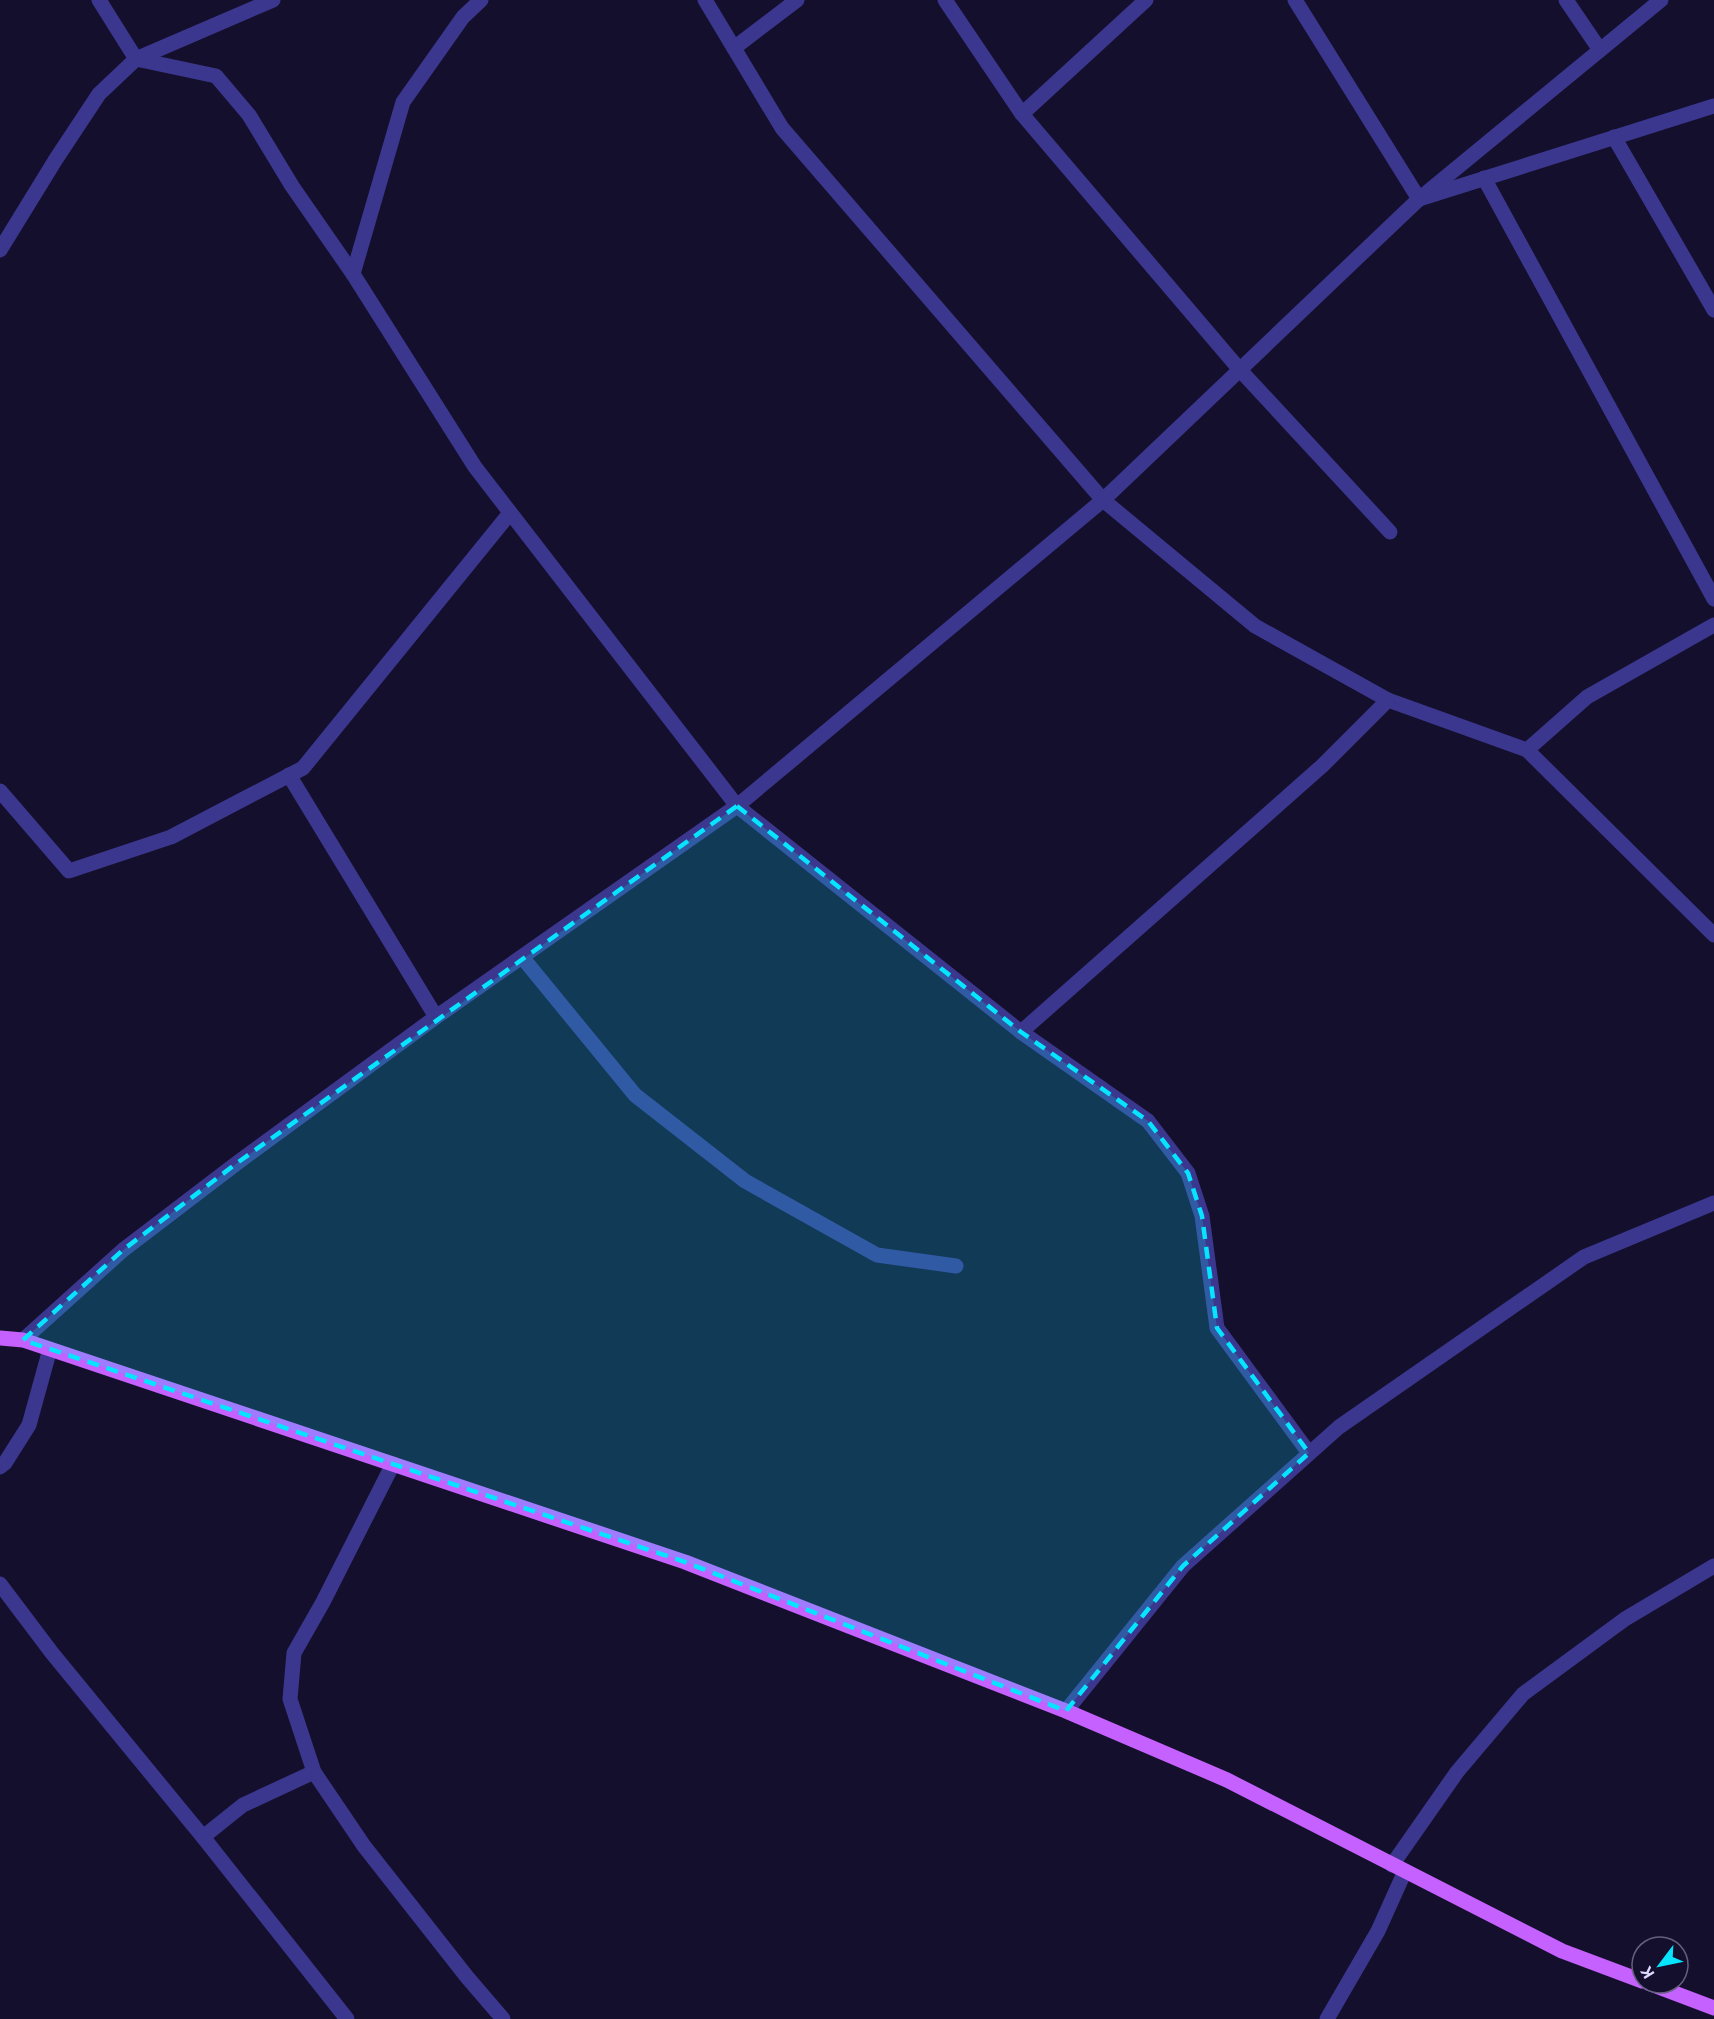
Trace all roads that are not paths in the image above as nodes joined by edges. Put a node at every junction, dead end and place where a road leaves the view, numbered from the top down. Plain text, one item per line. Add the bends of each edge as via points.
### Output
1 (99, 0) edge
2 (273, 0) edge
3 (481, 0) edge
4 (705, 0) edge
5 (796, 0) edge
6 (945, 0) edge
7 (1146, 0) edge
8 (1295, 0) edge
9 (1566, 0) edge
10 (1661, 0) edge
11 (734, 48) junction
12 (1600, 50) junction
13 (136, 58) junction
14 (1714, 105) edge
15 (1022, 114) junction
16 (1614, 137) junction
17 (1484, 178) junction
18 (1419, 199) junction
19 (0, 250) edge
20 (353, 274) junction
21 (1714, 310) edge
22 (1240, 370) junction
23 (1103, 500) junction
24 (510, 513) junction
25 (1390, 532) dead end
26 (1714, 599) edge
27 (1714, 625) edge
28 (1388, 700) junction
29 (1527, 750) junction
30 (289, 775) junction
31 (0, 791) edge
32 (737, 806) junction
33 (1714, 935) edge
34 (522, 957) junction
35 (436, 1017) junction
36 (1021, 1032) junction
37 (1714, 1203) edge
38 (956, 1266) dead end
39 (0, 1338) edge
40 (22, 1340) junction
41 (50, 1349) junction
42 (1309, 1453) junction
43 (393, 1464) junction
44 (0, 1467) edge
45 (1714, 1566) edge
46 (0, 1584) edge
47 (1066, 1711) junction
48 (314, 1772) junction
49 (203, 1837) junction
50 (1399, 1868) junction
51 (1630, 1976) edge
52 (1680, 1995) edge
53 (1714, 2008) edge
54 (347, 2019) edge
55 (503, 2019) edge
56 (1327, 2019) edge

1 - 13 street
2 - 13 street
3 - 20 street via 463,17 403,102
4 - 11 street
5 - 11 street
6 - 15 street
7 - 15 street
8 - 18 street
9 - 12 street
10 - 12 street
11 - 23 street via 782,128
12 - 18 street
13 - 19 street via 99,94
13 - 20 street via 216,76 249,115
14 - 16 street
15 - 22 street
16 - 17 street
16 - 21 street
17 - 18 street
17 - 26 street
18 - 22 street
20 - 24 street via 475,467
22 - 23 street
22 - 25 street
23 - 28 street via 1255,626
23 - 32 street
24 - 30 street via 303,768
24 - 32 street
27 - 29 street via 1587,697
28 - 29 street
28 - 36 street via 1322,766
29 - 33 street
30 - 31 street via 171,837 69,871
30 - 35 street
32 - 34 street
32 - 36 street
34 - 35 street
34 - 38 street via 635,1095 745,1181 877,1255
35 - 40 street via 123,1250
36 - 42 street via 1148,1121 1188,1173 1202,1216 1217,1328
37 - 42 street via 1584,1257 1338,1427
39 - 40 main road
40 - 41 main road
41 - 43 main road
41 - 44 street via 29,1425
42 - 47 street via 1183,1566
43 - 47 main road via 685,1562
43 - 48 street via 294,1653 290,1700
45 - 50 street via 1625,1619 1523,1694 1457,1772
46 - 49 street
47 - 50 main road via 1227,1780
48 - 49 street via 243,1805
48 - 55 street via 364,1846
49 - 54 street
50 - 51 main road via 1562,1951
50 - 56 street via 1378,1931
52 - 53 main road

